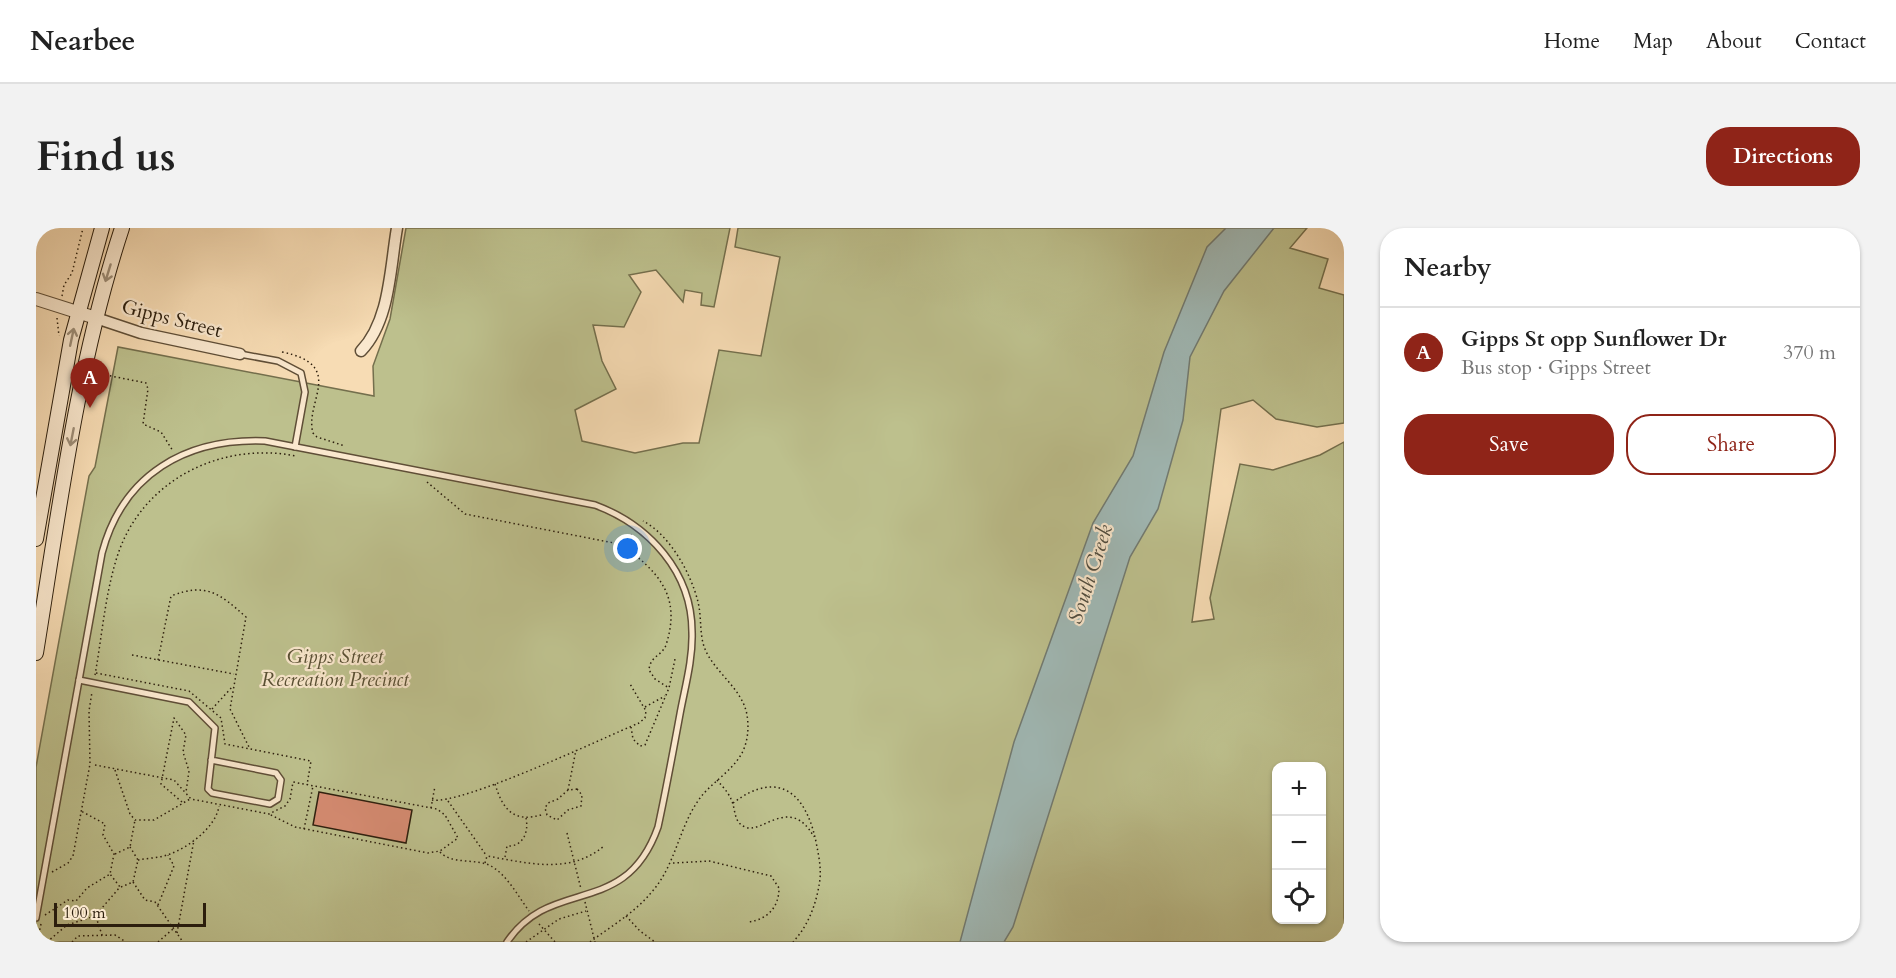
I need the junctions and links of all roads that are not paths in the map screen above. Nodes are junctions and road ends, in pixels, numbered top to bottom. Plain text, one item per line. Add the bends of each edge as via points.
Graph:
1 (102, 228) edge
2 (122, 228) edge
3 (397, 228) edge
4 (36, 299) edge
5 (78, 311) junction
6 (96, 318) junction
7 (362, 351) dead end
8 (240, 354) joint
9 (295, 447) junction
10 (36, 539) edge
11 (36, 653) edge
12 (79, 680) junction
13 (212, 760) junction
14 (39, 917) edge
15 (507, 942) edge

1 - 5 main road
2 -> 6 main road, Gipps Street
3 - 7 street via 382,315
4 - 5 street
5 - 6 street
10 -> 5 main road
6 - 8 street, Gipps Street via 141,333
6 -> 11 main road, Gipps Street
8 - 9 lane via 291,365 301,373 305,392
9 - 12 lane via 265,441 222,442 177,456 134,489 107,534
9 - 15 lane via 609,510 638,527 660,548 686,593 692,619 692,646 658,827 647,855 619,882 533,915
12 - 13 lane via 189,702 215,728
12 - 14 lane
13 - 13 lane via 276,773 281,780 278,799 270,804 212,793 207,784

